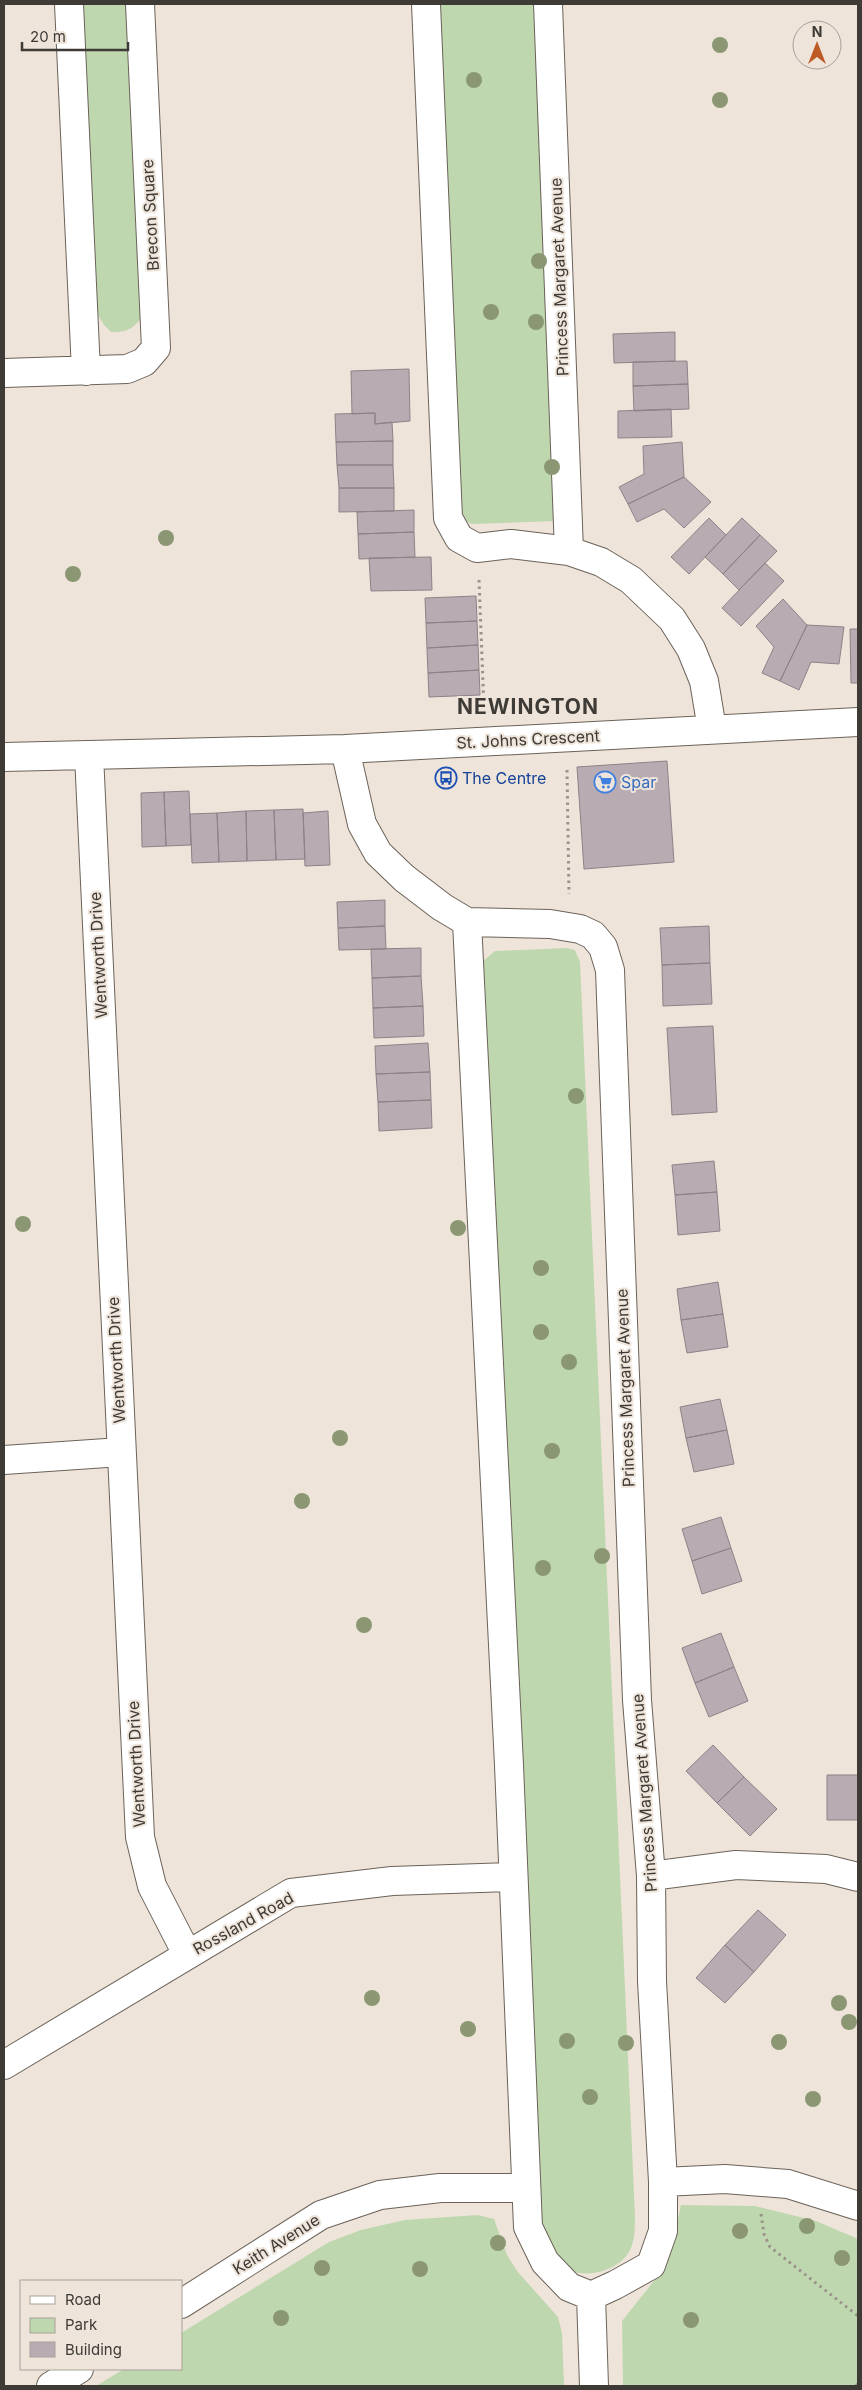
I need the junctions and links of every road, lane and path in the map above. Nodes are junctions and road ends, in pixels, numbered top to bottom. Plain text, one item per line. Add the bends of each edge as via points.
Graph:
1 (69, 4) edge
2 (140, 4) edge
3 (426, 4) edge
4 (548, 4) edge
5 (86, 371) junction
6 (4, 373) edge
7 (478, 548) junction
8 (569, 551) junction
9 (858, 722) edge
10 (712, 729) junction
11 (485, 740) junction
12 (345, 749) junction
13 (89, 755) junction
14 (4, 757) edge
15 (567, 766) dead end
16 (467, 922) junction
17 (570, 929) junction
18 (121, 1452) junction
19 (4, 1460) edge
20 (651, 1876) junction
21 (512, 1877) junction
22 (858, 1877) edge
23 (187, 1954) junction
24 (4, 2065) edge
25 (663, 2182) junction
26 (763, 2182) junction
27 (525, 2188) junction
28 (858, 2206) edge
29 (591, 2296) junction
30 (182, 2303) edge
31 (858, 2316) edge
32 (77, 2370) edge
33 (51, 2386) edge
34 (594, 2386) edge

1 - 5 street
2 - 5 street, Brecon Square via 156,348 144,362 127,369
3 - 7 street via 448,518 459,538
4 - 8 street, Princess Margaret Avenue
5 - 6 street, Brecon Square
7 - 8 street via 511,544
7 - 11 path
8 - 10 street via 601,562 631,580 672,619 704,681
9 - 10 street, St. Johns Crescent
10 - 11 street, St. Johns Crescent
11 - 12 street, St. Johns Crescent
12 - 13 street, St. Johns Crescent
12 - 16 street via 362,824 378,853 404,878
13 - 14 street, St. Johns Crescent
13 - 18 street, Wentworth Drive
15 - 17 path
16 - 17 street via 550,924
16 - 21 street
17 - 20 street, Princess Margaret Avenue via 580,929 592,935 603,948 610,970 637,1700
18 - 19 street
18 - 23 street, Wentworth Drive via 140,1837 152,1886
20 - 22 street via 736,1865 826,1869
20 - 25 street, Princess Margaret Avenue via 652,1981
21 - 23 street, Rossland Road via 392,1881 291,1893
21 - 27 street
23 - 24 street, Rossland Road
25 - 26 street via 725,2179
25 - 29 street, Princess Margaret Avenue via 663,2231 651,2265
26 - 28 street via 788,2184
26 - 31 path via 761,2212 764,2234 770,2247
27 - 29 street via 528,2227 545,2262 569,2287
27 - 30 street, Keith Avenue via 440,2188 380,2195 321,2215
29 - 34 street
32 - 33 street

